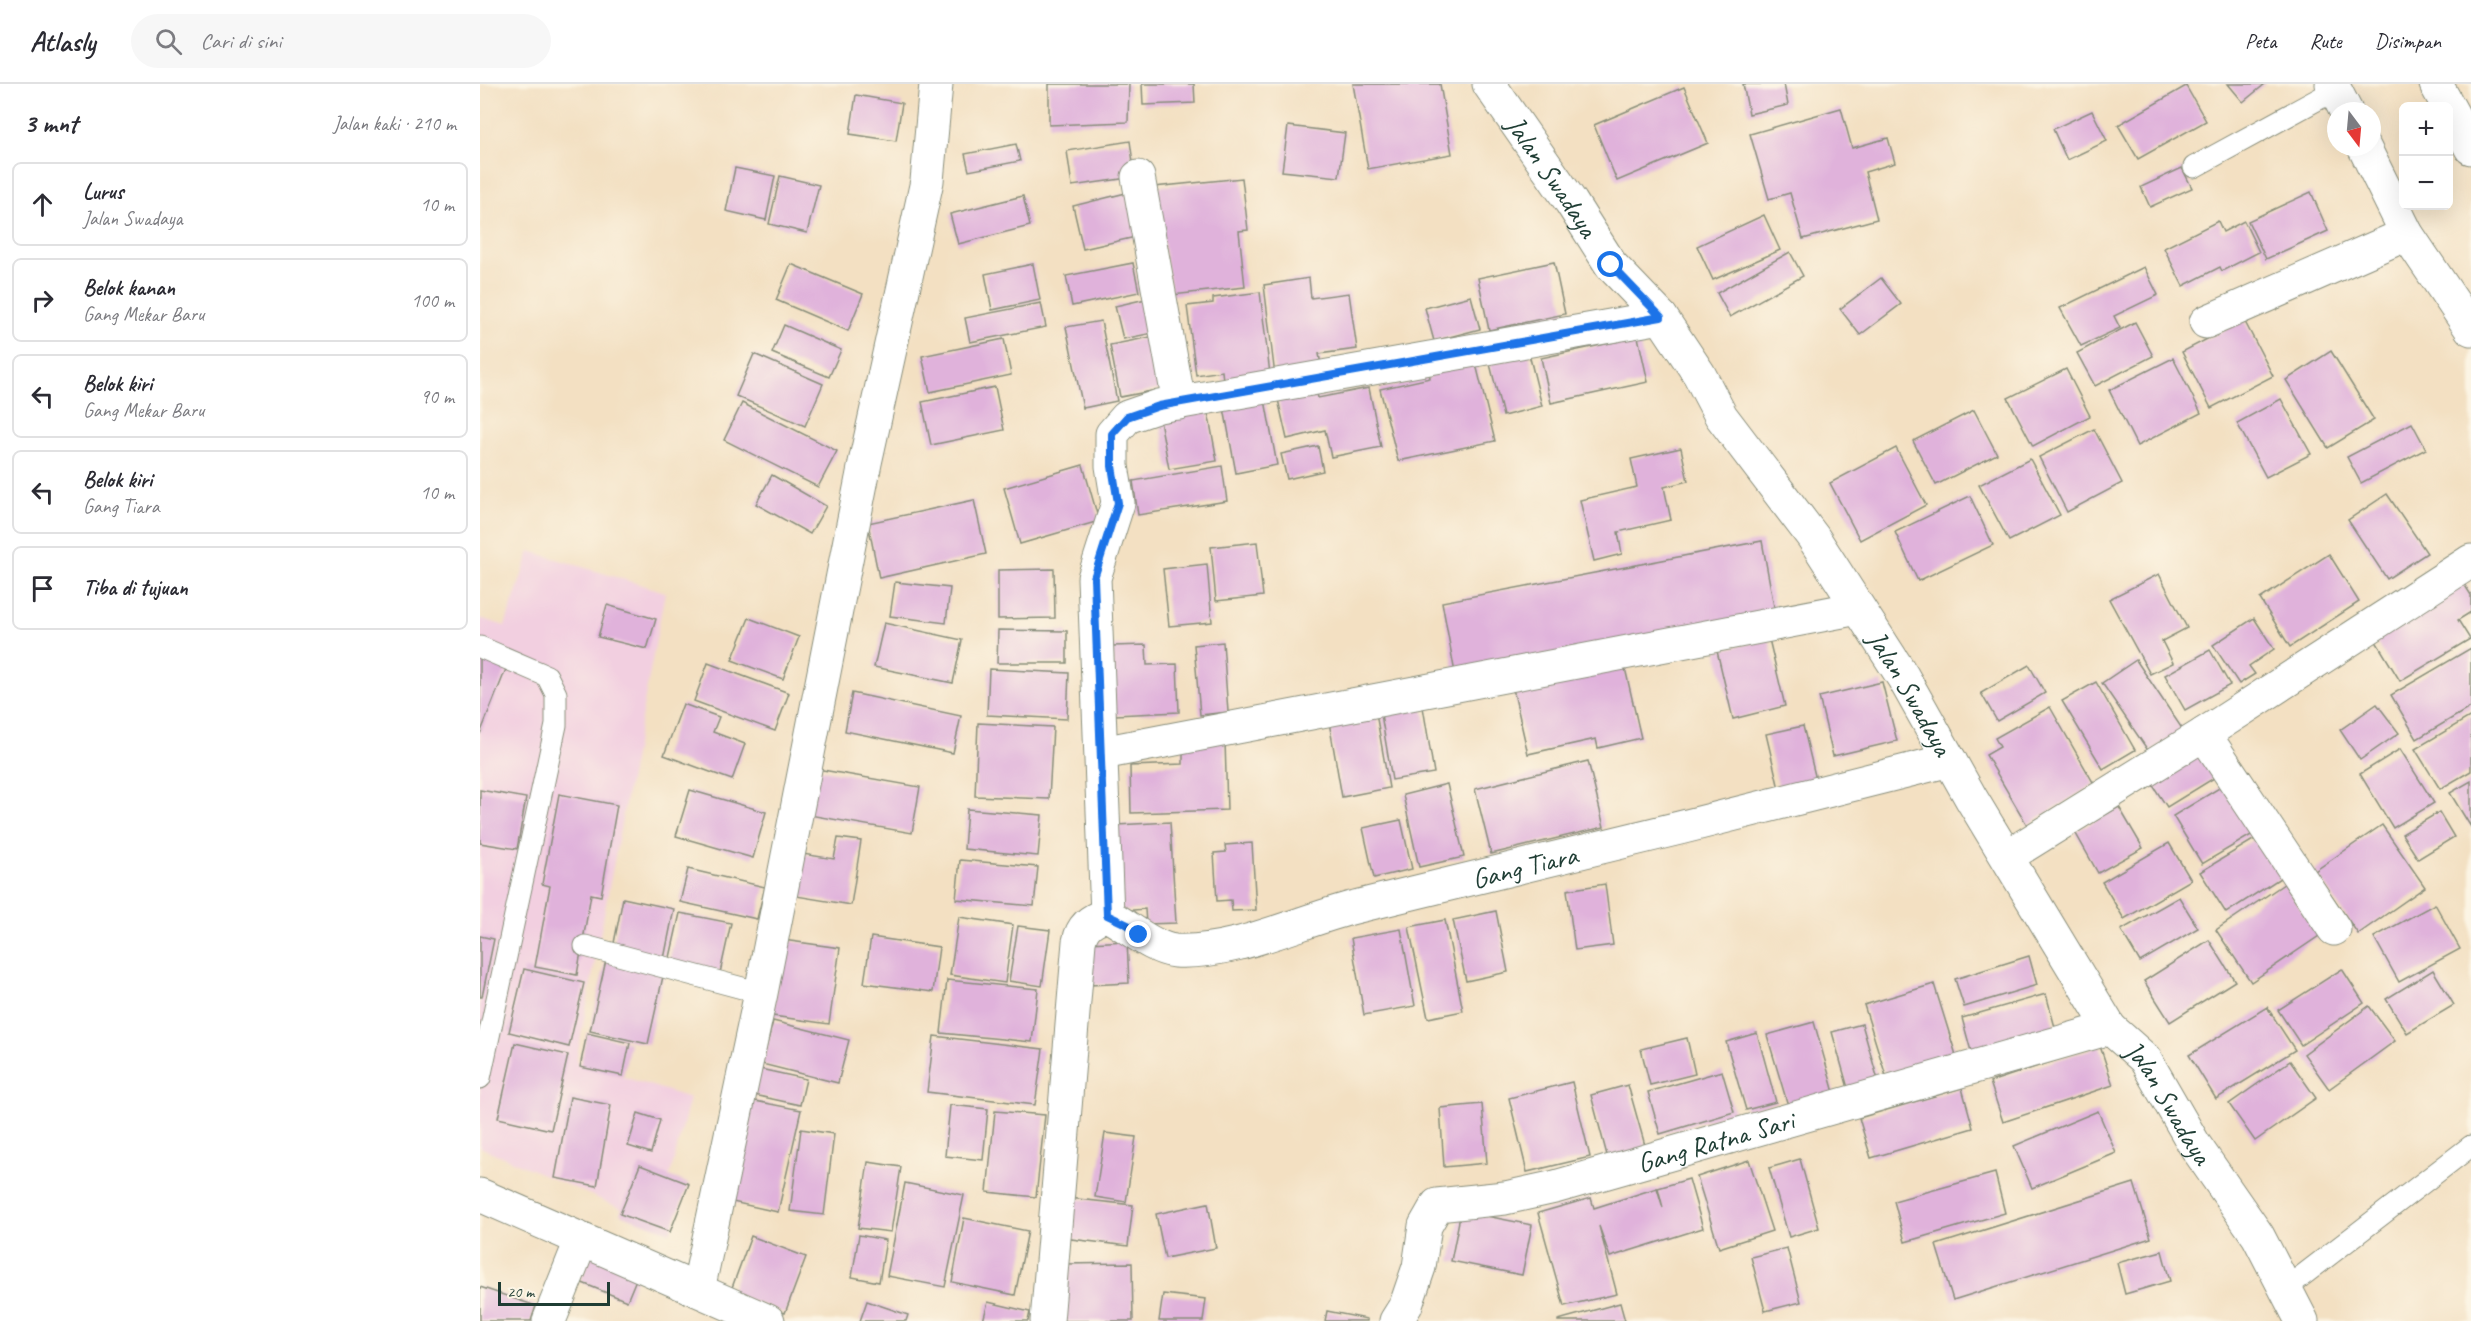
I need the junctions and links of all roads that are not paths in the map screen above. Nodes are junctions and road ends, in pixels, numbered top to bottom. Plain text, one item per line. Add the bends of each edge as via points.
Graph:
1 (936, 84) edge
2 (1489, 84) edge
3 (2436, 84) edge
4 (2338, 95) edge
5 (2471, 147) edge
6 (2368, 156) edge
7 (2193, 167) dead end
8 (1138, 177) dead end
9 (2407, 234) junction
10 (1661, 317) junction
11 (2206, 322) dead end
12 (2471, 329) edge
13 (1179, 404) junction
14 (2471, 561) edge
15 (1858, 608) junction
16 (480, 647) edge
17 (2204, 734) junction
18 (1102, 753) junction
19 (1950, 760) junction
20 (2008, 856) junction
21 (1107, 915) junction
22 (2334, 929) dead end
23 (585, 946) dead end
24 (761, 993) junction
25 (2110, 1028) junction
26 (480, 1078) edge
27 (2471, 1146) edge
28 (480, 1196) edge
29 (581, 1241) junction
30 (2285, 1289) junction
31 (698, 1290) junction
32 (549, 1321) edge
33 (768, 1321) edge
34 (1047, 1321) edge
35 (1396, 1321) edge
36 (2302, 1321) edge

1 - 24 main road via 927,181 865,463
2 - 10 main road, Jalan Swadaya via 1611,265
3 - 5 main road
4 - 7 lane
6 - 9 main road
8 - 13 main road
9 - 11 main road
9 - 12 main road
10 - 13 main road
10 - 15 main road, Jalan Swadaya via 1721,416 1813,537
13 - 18 main road via 1127,417 1112,434 1118,503 1094,578
14 - 17 main road
15 - 18 main road
15 - 19 main road, Jalan Swadaya
16 - 26 lane via 547,676 556,694 556,725
17 - 20 main road
17 - 22 main road
18 - 21 main road
19 - 20 main road, Jalan Swadaya
19 - 21 main road, Gang Tiara via 1323,915 1264,938 1173,951
20 - 25 main road, Jalan Swadaya
21 - 34 main road via 1095,918 1082,929 1079,942
23 - 24 lane
24 - 31 main road
25 - 30 main road, Jalan Swadaya via 2145,1059 2194,1144 2258,1236
25 - 35 main road, Gang Ratna Sari via 1555,1187 1505,1198 1437,1205 1425,1226 1419,1267
27 - 30 lane
28 - 29 main road
29 - 31 main road
29 - 32 main road
30 - 36 main road, Jalan Swadaya
31 - 33 main road

